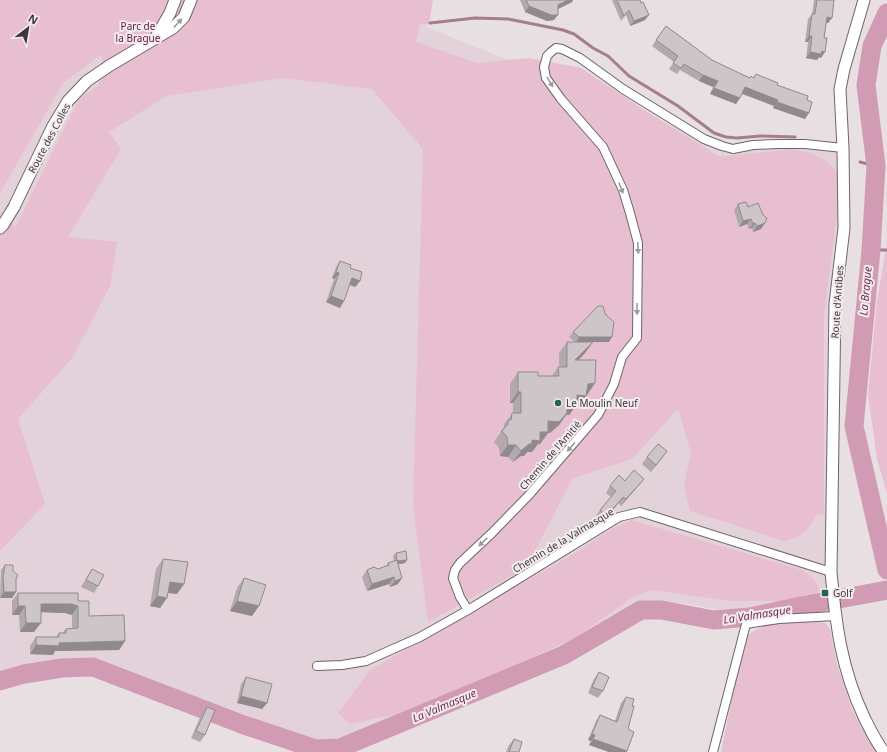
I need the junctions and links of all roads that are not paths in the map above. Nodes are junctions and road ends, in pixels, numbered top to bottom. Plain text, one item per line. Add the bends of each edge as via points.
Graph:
1 (175, 0) edge
2 (191, 0) edge
3 (864, 0) edge
4 (156, 38) junction
5 (843, 148) junction
6 (0, 228) edge
7 (831, 572) junction
8 (468, 610) junction
9 (834, 612) junction
10 (317, 666) dead end
11 (713, 752) edge
12 (884, 752) edge

1 - 4 street, Route des Colles
4 -> 2 street, Route des Colles via 173,28 184,17
3 - 5 street, Route d'Antibes via 840,89
4 - 6 street, Route des Colles via 87,81 68,100 14,207
5 - 7 street, Route d'Antibes via 844,228 835,304
5 -> 8 street, Chemin de l'Amitié via 805,144 753,145 733,149 722,146 704,140 623,89 580,58 556,48 547,56 544,67 546,78 603,147 623,190 638,244 637,338 622,357 614,384 598,416 529,495 455,570 453,578
7 - 8 street, Chemin de la Valmasque via 640,512 619,516
7 - 9 street, Route d'Antibes
8 - 10 street, Chemin de la Valmasque via 420,637 366,661
9 - 11 street via 746,624
9 - 12 street, Route d'Antibes via 847,675 855,697

